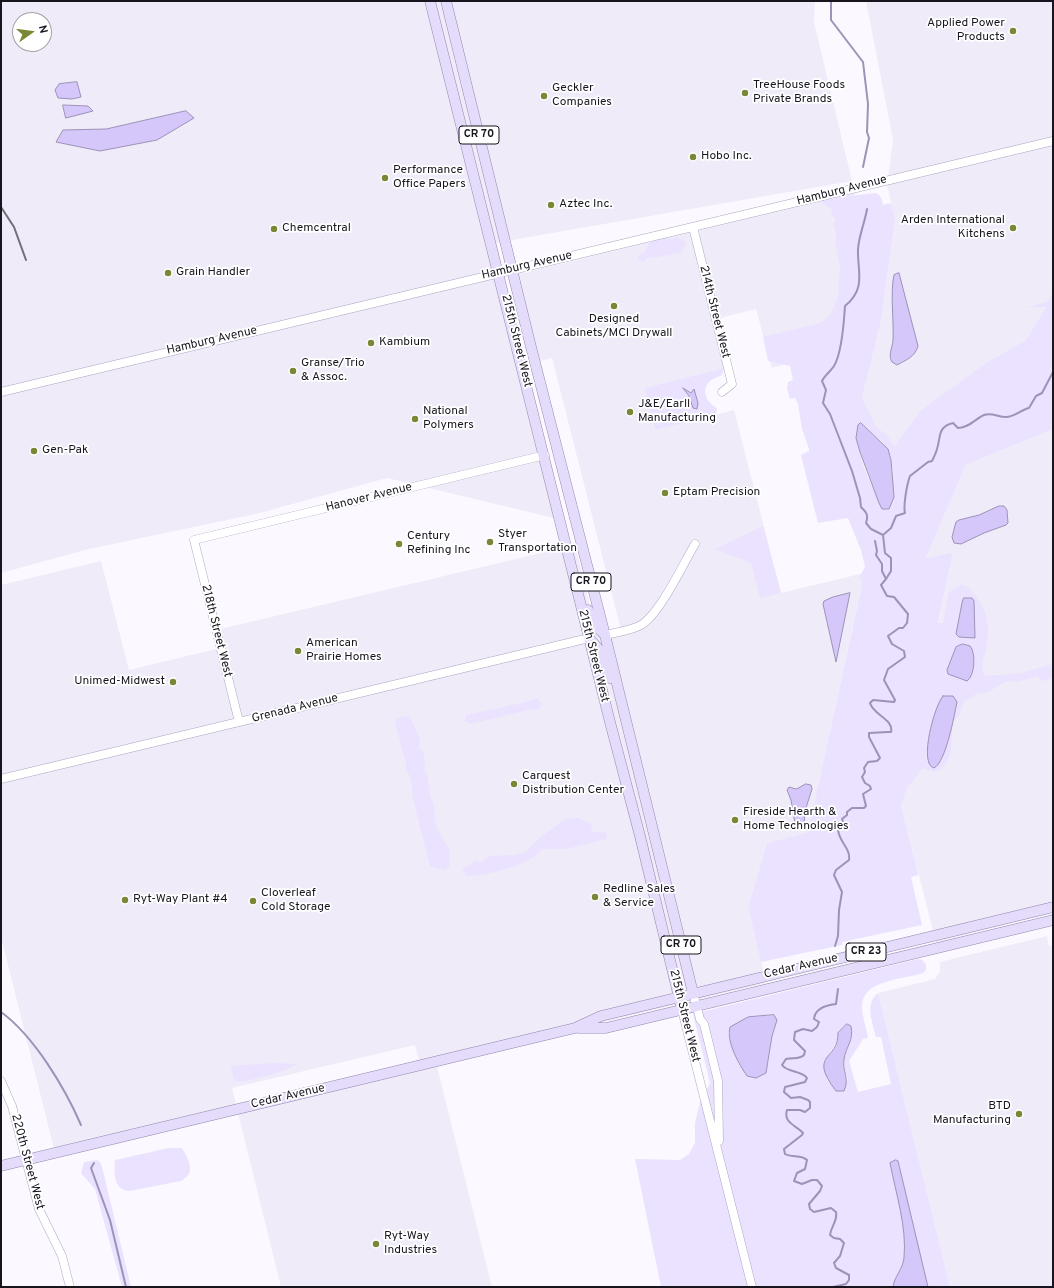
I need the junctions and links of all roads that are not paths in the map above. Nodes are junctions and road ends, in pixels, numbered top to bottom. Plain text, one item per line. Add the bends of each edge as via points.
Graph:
1 (430, 1) edge
2 (446, 1) edge
3 (1053, 141) edge
4 (693, 227) junction
5 (512, 269) junction
6 (499, 272) junction
7 (1, 392) edge
8 (722, 392) dead end
9 (545, 455) junction
10 (564, 538) junction
11 (194, 540) joint
12 (695, 544) dead end
13 (605, 635) junction
14 (589, 638) junction
15 (239, 722) junction
16 (627, 722) junction
17 (1, 779) edge
18 (1053, 907) edge
19 (1053, 920) edge
20 (693, 993) junction
21 (679, 996) junction
22 (696, 1006) junction
23 (682, 1010) junction
24 (575, 1028) junction
25 (1, 1081) edge
26 (25, 1160) junction
27 (1, 1166) edge
28 (722, 1169) junction
29 (70, 1287) edge
30 (752, 1287) edge

1 - 6 main road, 215th Street West / CR 70
2 - 5 main road, 215th Street West / CR 70
3 - 4 street, Hamburg Avenue
4 - 5 street, Hamburg Avenue
4 - 8 street, 214th Street West via 732,384
5 - 6 street, Hamburg Avenue
5 - 13 main road, 215th Street West / CR 70
6 - 7 street, Hamburg Avenue
6 - 9 main road, 215th Street West / CR 70
9 - 10 main road, 215th Street West / CR 70
9 - 11 street, Hanover Avenue
10 - 13 main road via 593,623
10 - 14 main road, 215th Street West / CR 70
11 - 15 street, 218th Street West
12 - 13 street via 650,618 633,628
13 - 16 main road, 215th Street West / CR 70
14 - 15 street, Grenada Avenue
14 - 16 main road via 601,652 618,709
14 - 21 main road, 215th Street West / CR 70
15 - 17 street, Grenada Avenue
16 - 20 main road, 215th Street West / CR 70
18 - 20 main road, Cedar Avenue / CR 23
19 - 22 main road, Cedar Avenue / CR 23
20 - 21 main road, Cedar Avenue / CR 23
20 - 22 street
21 - 23 main road, 215th Street West / CR 70
21 - 24 main road, Cedar Avenue / CR 23 via 601,1016
22 - 23 main road, Cedar Avenue / CR 23
22 - 28 street via 704,1024 717,1075
23 - 24 main road, Cedar Avenue / CR 23 via 606,1028
23 - 28 street, 215th Street West
24 - 26 main road, Cedar Avenue / CR 23
25 - 26 street, 220th Street West via 12,1106
26 - 27 main road, Cedar Avenue / CR 23
26 - 29 street, 220th Street West via 39,1209 62,1256
28 - 30 street, 215th Street West

